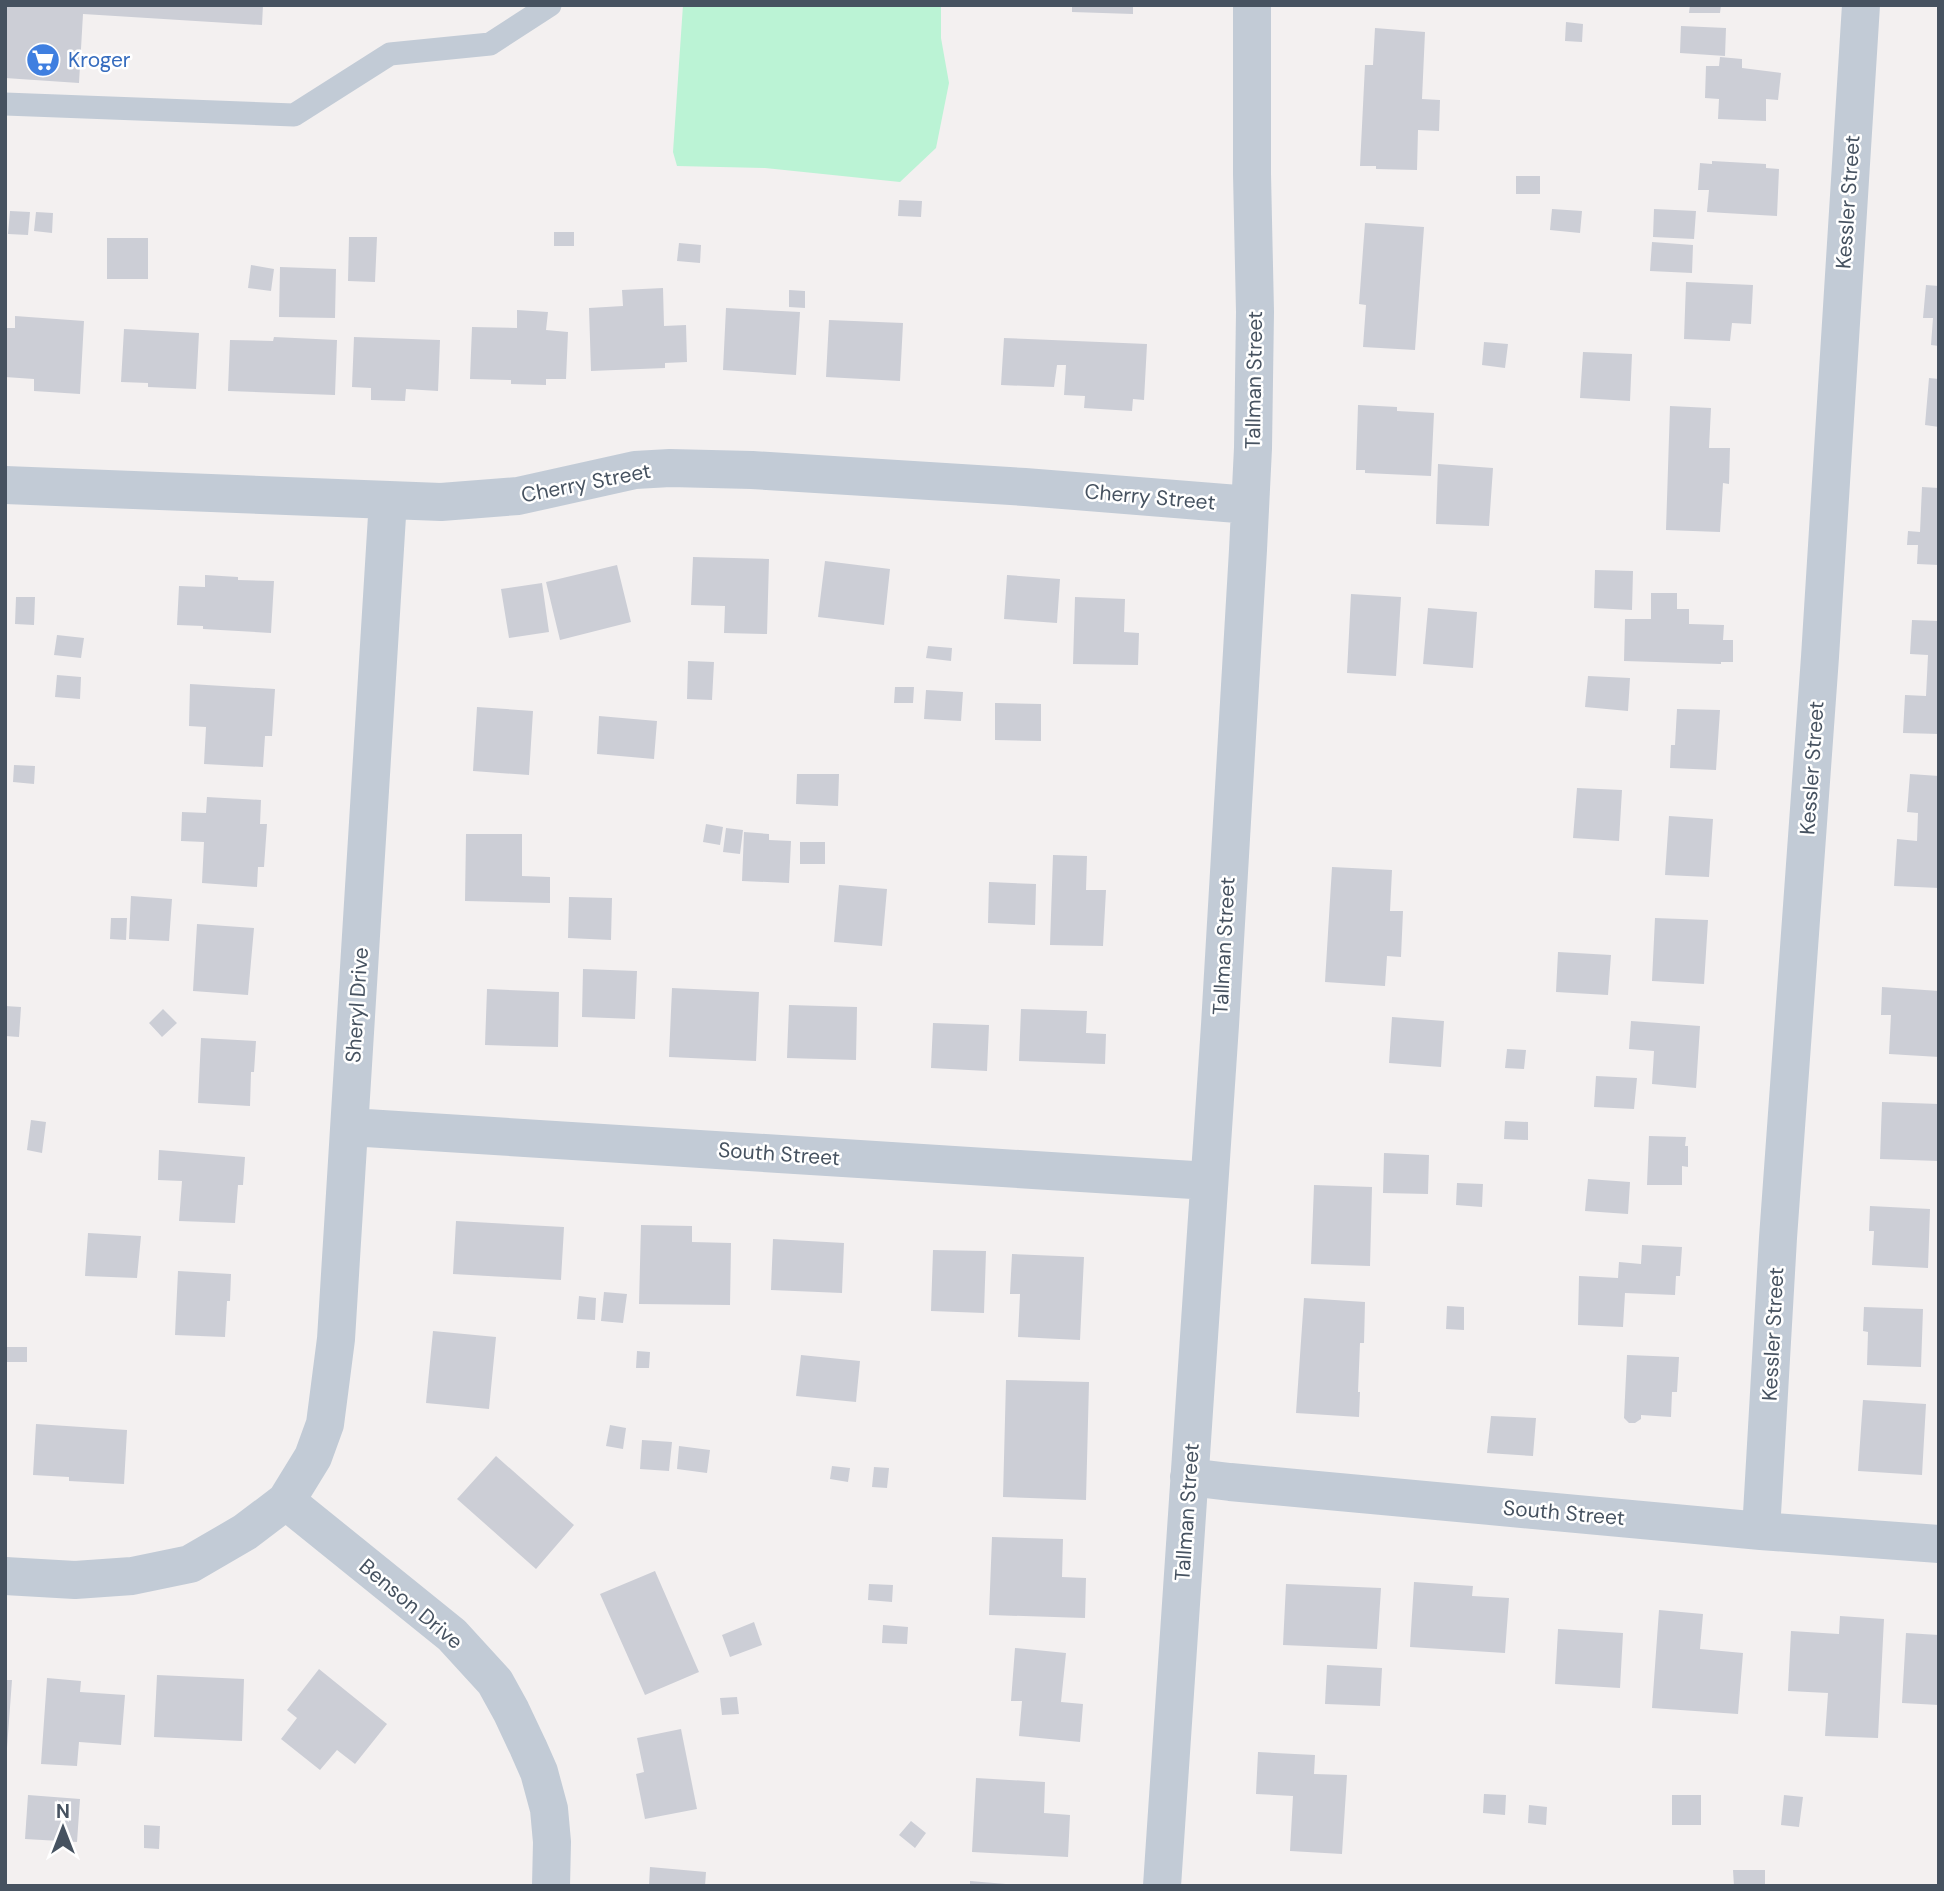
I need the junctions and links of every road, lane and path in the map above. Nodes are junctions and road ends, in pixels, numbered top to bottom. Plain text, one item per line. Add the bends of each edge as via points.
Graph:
1 (550, 5) edge
2 (1252, 5) edge
3 (1861, 5) edge
4 (5, 104) edge
5 (5, 485) edge
6 (388, 500) junction
7 (1250, 505) junction
8 (350, 1127) junction
9 (1209, 1181) junction
10 (1189, 1476) junction
11 (286, 1501) junction
12 (1761, 1531) junction
13 (1939, 1544) edge
14 (5, 1576) edge
15 (551, 1886) edge
16 (1163, 1886) edge

1 - 4 lane via 491,44 390,54 294,115
2 - 7 street, Tallman Street via 1255,312
3 - 12 street, Kessler Street
5 - 6 street, Cherry Street
6 - 7 street, Cherry Street via 441,502 518,496 635,470 670,468 1013,486
6 - 8 street, Sheryl Drive
7 - 9 street, Tallman Street
8 - 9 street, South Street
8 - 11 street, Sheryl Drive via 336,1339 325,1424 313,1457
9 - 10 street, Tallman Street
10 - 12 street, South Street
10 - 16 street, Tallman Street
11 - 14 street via 190,1564 132,1576 75,1580
11 - 15 street, Benson Drive via 452,1634 495,1682 539,1772 549,1809
12 - 13 street, South Street

